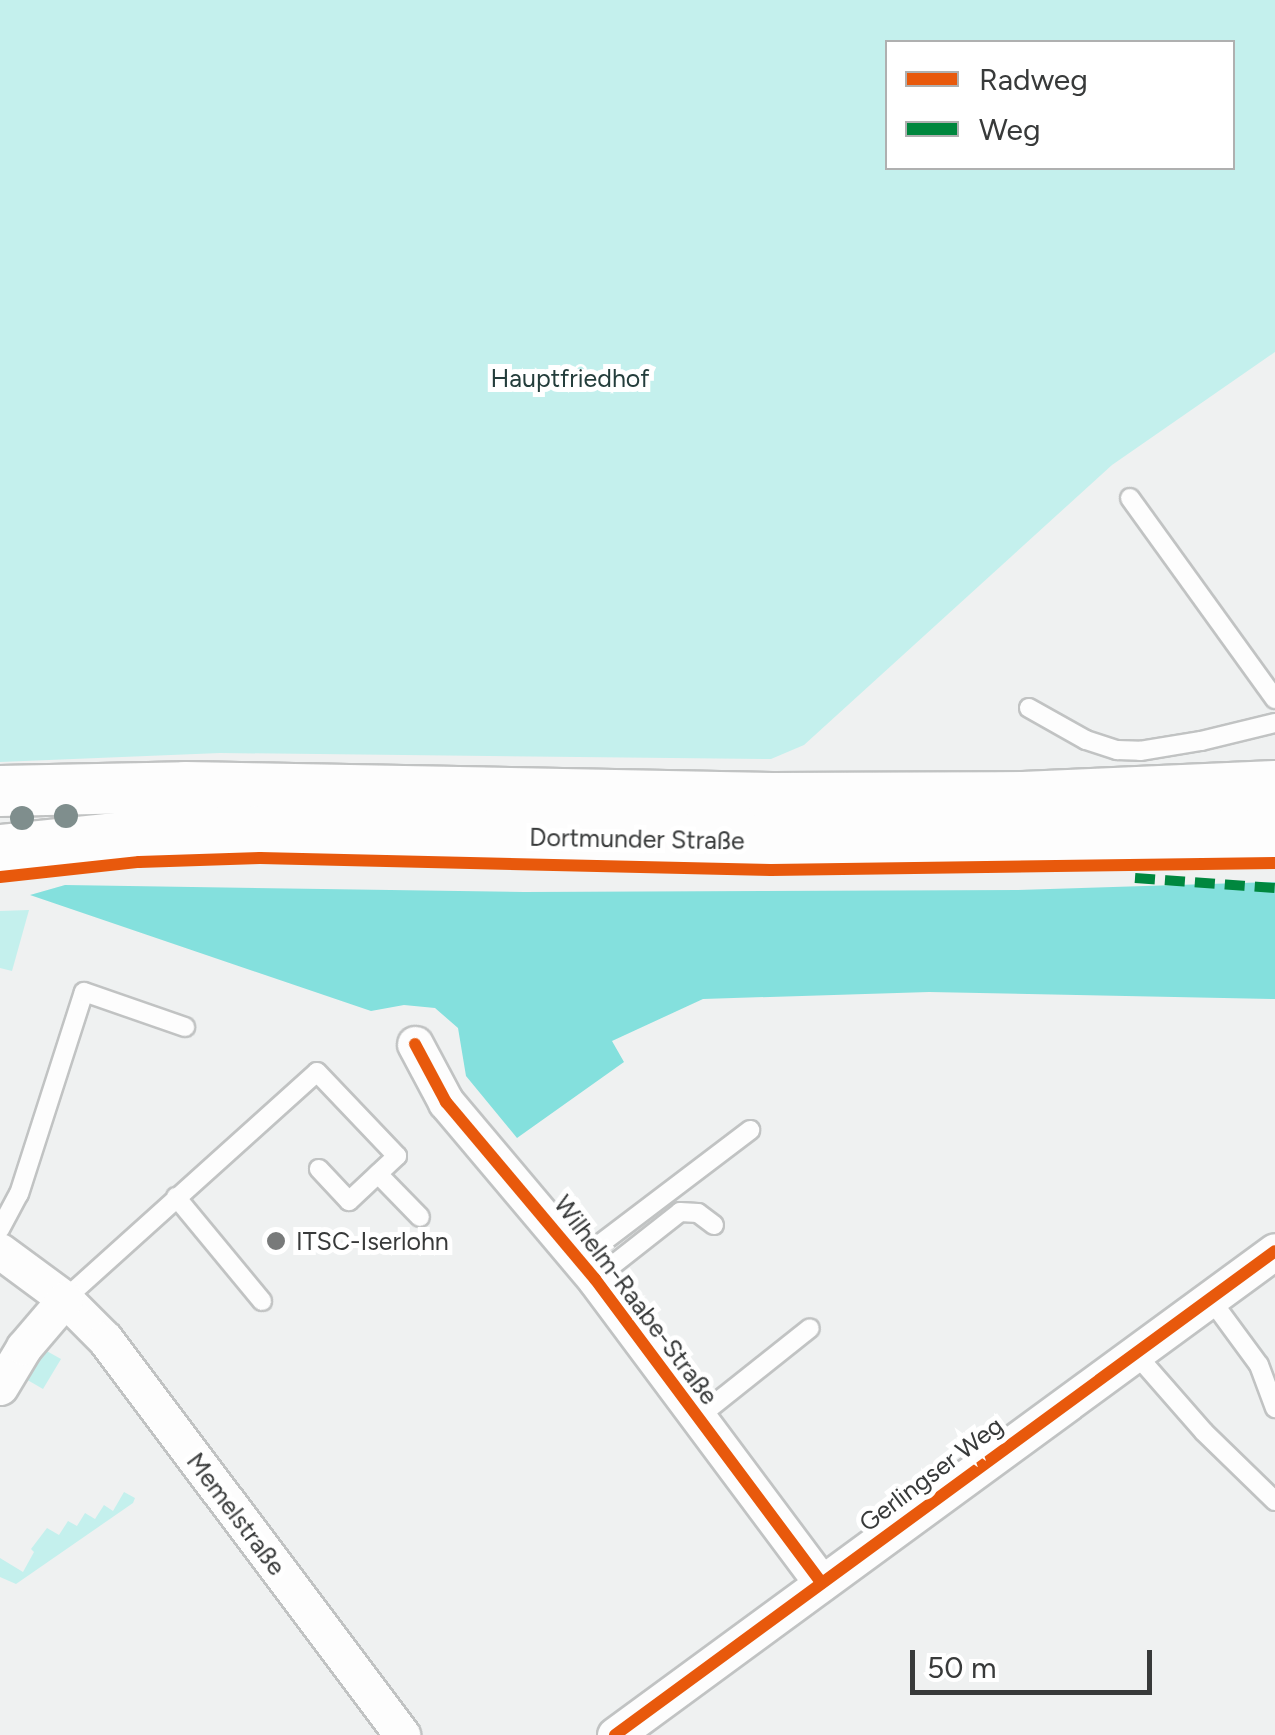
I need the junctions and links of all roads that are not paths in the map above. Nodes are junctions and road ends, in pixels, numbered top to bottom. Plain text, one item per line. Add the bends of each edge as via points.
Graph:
1 (1130, 498) dead end
2 (1275, 698) edge
3 (1030, 708) dead end
4 (1275, 723) edge
5 (1275, 786) edge
6 (0, 791) edge
7 (1275, 835) edge
8 (0, 850) edge
9 (185, 1027) dead end
10 (415, 1044) dead end
11 (750, 1130) dead end
12 (319, 1168) dead end
13 (378, 1174) junction
14 (176, 1197) junction
15 (420, 1217) dead end
16 (714, 1225) dead end
17 (0, 1229) edge
18 (0, 1251) edge
19 (1275, 1251) edge
20 (587, 1269) junction
21 (1209, 1297) junction
22 (65, 1299) junction
23 (262, 1301) dead end
24 (810, 1328) dead end
25 (1134, 1351) junction
26 (0, 1387) edge
27 (1275, 1408) edge
28 (697, 1418) junction
29 (1275, 1501) edge
30 (822, 1583) junction
31 (402, 1735) edge
32 (614, 1735) edge

1 - 2 lane
3 - 4 lane via 1086,740 1128,750 1201,742
5 - 6 main road, Dortmunder Straße via 965,797 184,787
7 - 8 main road, Dortmunder Straße via 771,841 260,832
9 - 17 lane via 84,992 20,1194
10 - 20 street, Wilhelm-Raabe-Straße via 446,1102
11 - 20 lane
12 - 13 lane via 349,1200
13 - 14 lane via 397,1156 317,1072
13 - 15 lane
14 - 22 lane
14 - 23 lane
16 - 20 lane via 698,1213 680,1212
18 - 22 street, Memelstraße
19 - 21 street, Gerlingser Weg
20 - 28 street, Wilhelm-Raabe-Straße
21 - 25 street, Gerlingser Weg
21 - 27 lane via 1259,1365
22 - 26 street
22 - 31 street, Memelstraße via 105,1340
24 - 28 lane
25 - 29 lane
25 - 30 street, Gerlingser Weg
28 - 30 street, Wilhelm-Raabe-Straße
30 - 32 street, Gerlingser Weg

